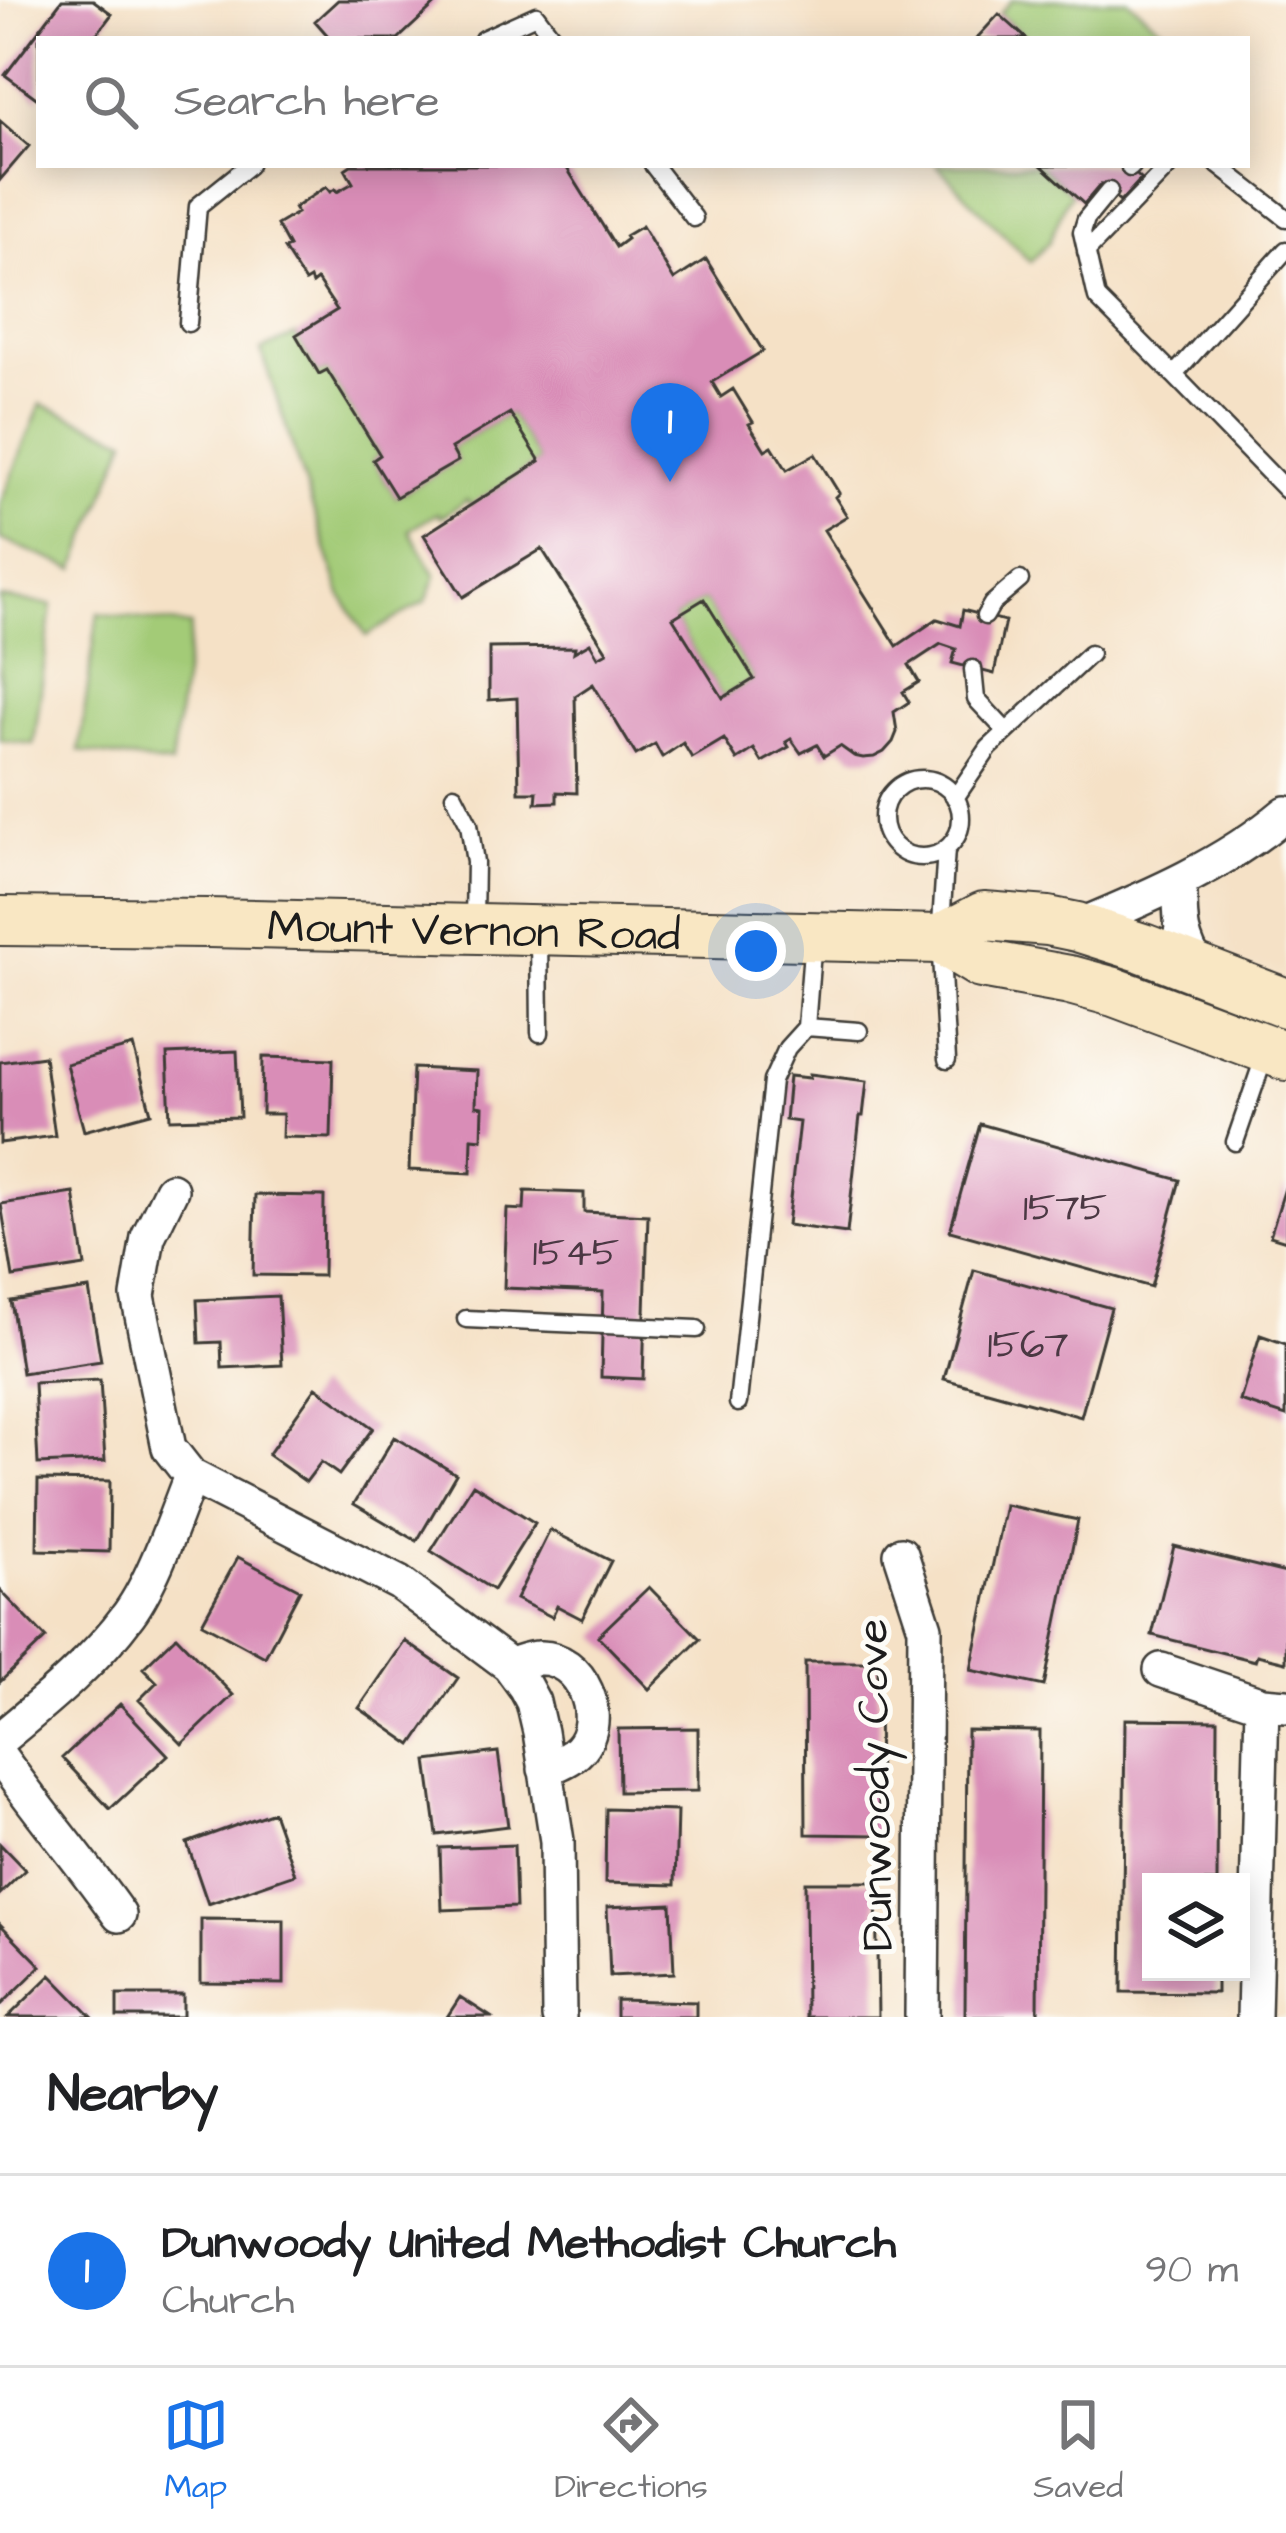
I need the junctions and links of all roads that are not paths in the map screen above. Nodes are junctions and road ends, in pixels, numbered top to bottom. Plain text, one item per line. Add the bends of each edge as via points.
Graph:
1 (490, 36) edge
2 (552, 36) edge
3 (245, 168) edge
4 (655, 168) edge
5 (1167, 168) edge
6 (1222, 168) edge
7 (1109, 191) dead end
8 (694, 218) dead end
9 (1286, 218) edge
10 (1286, 250) edge
11 (1086, 252) junction
12 (188, 323) dead end
13 (1174, 375) junction
14 (1286, 490) edge
15 (1020, 580) dead end
16 (985, 616) dead end
17 (1090, 654) dead end
18 (973, 668) dead end
19 (1006, 730) junction
20 (454, 795) dead end
21 (955, 798) junction
22 (1286, 813) edge
23 (946, 849) junction
24 (1180, 884) junction
25 (0, 921) edge
26 (1077, 927) junction
27 (473, 929) junction
28 (539, 931) junction
29 (813, 937) junction
30 (940, 940) junction
31 (1200, 970) junction
32 (1286, 1003) edge
33 (806, 1027) junction
34 (859, 1031) dead end
35 (540, 1033) dead end
36 (1276, 1053) edge
37 (947, 1060) dead end
38 (1234, 1142) dead end
39 (171, 1190) dead end
40 (466, 1319) dead end
41 (697, 1329) dead end
42 (738, 1403) dead end
43 (191, 1476) junction
44 (901, 1554) dead end
45 (509, 1665) junction
46 (1161, 1670) dead end
47 (1274, 1705) edge
48 (0, 1738) edge
49 (0, 1757) edge
50 (545, 1769) junction
51 (119, 1915) dead end
52 (559, 2017) edge
53 (922, 2017) edge
54 (1254, 2017) edge

1 - 2 lane via 536,15
3 - 12 lane via 198,206
4 - 8 lane
5 - 11 lane
6 - 9 lane
7 - 11 lane via 1082,232
10 - 13 lane
11 - 13 lane via 1097,298
13 - 14 lane
15 - 16 lane
17 - 19 lane
18 - 19 lane via 976,699
19 - 21 lane
20 - 27 lane via 475,862
21 - 23 lane via 959,828
21 - 23 lane via 940,784 916,779 893,790 883,813 889,838 908,855
22 - 24 street
23 - 30 lane
24 - 26 street
24 - 31 street via 1180,929
25 - 27 main road, Mount Vernon Road
26 - 30 main road via 984,916
26 - 31 main road
27 - 28 main road, Mount Vernon Road
28 - 29 main road, Mount Vernon Road
28 - 35 lane
29 - 30 main road, Mount Vernon Road
29 - 33 lane
30 - 36 main road, Mount Vernon Road via 981,964 1114,992
30 - 37 lane
31 - 32 main road
33 - 34 lane
33 - 42 lane via 772,1081
36 - 38 lane
39 - 43 street via 148,1238 139,1296 169,1448
40 - 41 lane
43 - 45 street via 398,1583
43 - 48 street via 132,1611 76,1676
44 - 53 street, Dunwoody Cove via 925,1628
45 - 50 street via 533,1702
45 - 50 street via 541,1657 567,1666 586,1690 591,1730 582,1748
46 - 47 street
47 - 54 street
49 - 51 street
50 - 52 street via 557,1841

